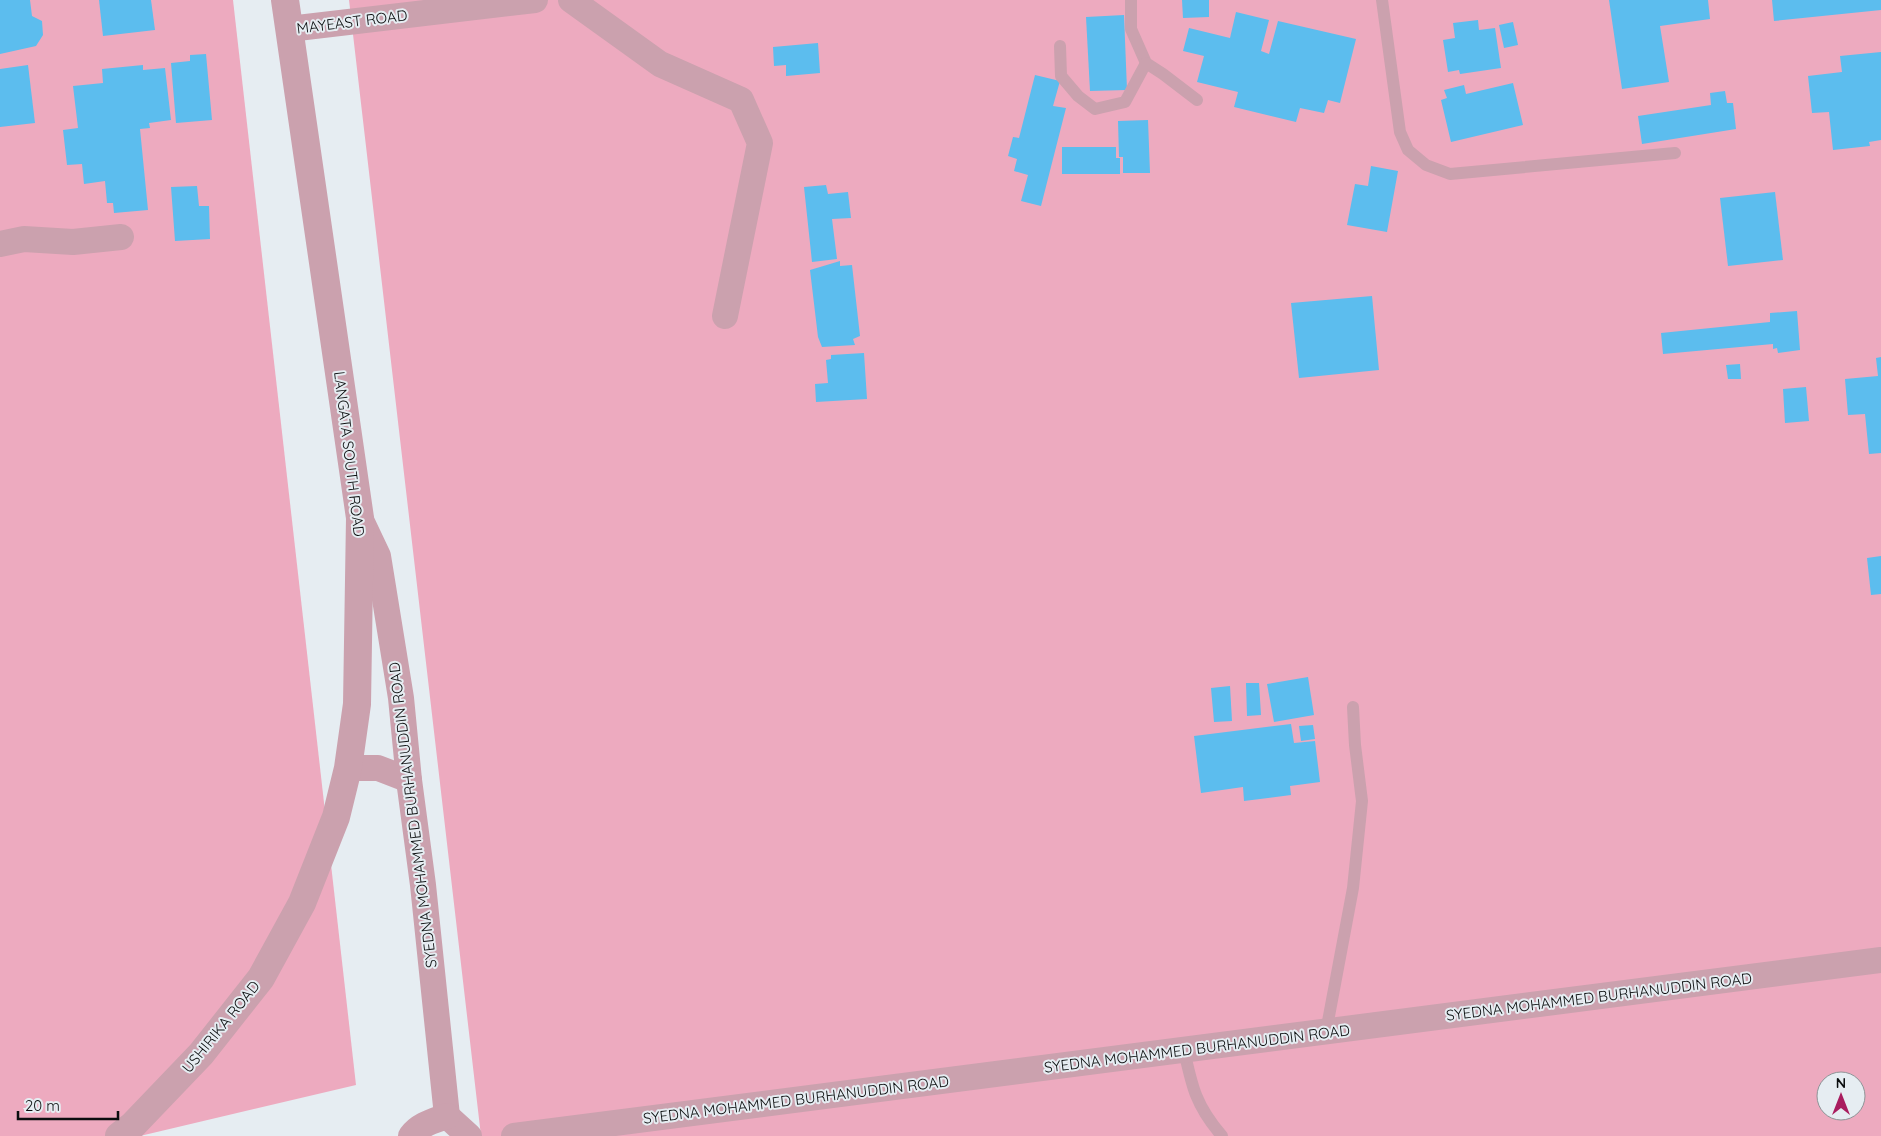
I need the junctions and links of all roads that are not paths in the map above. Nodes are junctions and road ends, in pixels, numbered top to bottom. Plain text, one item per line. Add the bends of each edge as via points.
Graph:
1 (285, 0) edge
2 (534, 0) edge
3 (571, 0) edge
4 (1131, 0) edge
5 (1382, 0) edge
6 (289, 29) junction
7 (1060, 46) dead end
8 (1146, 63) junction
9 (1197, 100) dead end
10 (1675, 153) dead end
11 (121, 237) dead end
12 (0, 244) edge
13 (725, 316) dead end
14 (360, 518) junction
15 (1353, 707) dead end
16 (348, 768) junction
17 (409, 780) junction
18 (302, 903) joint
19 (1881, 960) edge
20 (1326, 1032) junction
21 (1184, 1050) junction
22 (447, 1116) junction
23 (130, 1132) edge
24 (411, 1136) edge
25 (469, 1136) edge
26 (514, 1136) edge
27 (1222, 1136) edge

1 - 6 street, LANGATA SOUTH ROAD
2 - 6 street, MAYEAST ROAD
3 - 13 street via 660,64 741,100 760,143
4 - 8 lane via 1131,29
5 - 10 lane via 1400,132 1408,150 1426,165 1450,174
6 - 14 street, LANGATA SOUTH ROAD
7 - 8 lane via 1061,76 1078,96 1095,109 1125,102
8 - 9 lane
11 - 12 street via 73,242 24,239
14 - 16 street, LANGATA SOUTH ROAD via 357,704
14 - 17 street, SYEDNA MOHAMMED BURHANUDDIN ROAD via 378,556 401,698
15 - 20 lane via 1362,801 1353,888
16 - 17 street via 378,768
16 - 18 street, LANGATA SOUTH ROAD via 336,817
17 - 22 street, SYEDNA MOHAMMED BURHANUDDIN ROAD
18 - 23 street, USHIRIKA ROAD via 261,978 201,1054
19 - 20 street, SYEDNA MOHAMMED BURHANUDDIN ROAD
20 - 21 street, SYEDNA MOHAMMED BURHANUDDIN ROAD
21 - 26 street, SYEDNA MOHAMMED BURHANUDDIN ROAD
21 - 27 lane via 1195,1094 1207,1119
22 - 24 street via 426,1124
22 - 25 street

